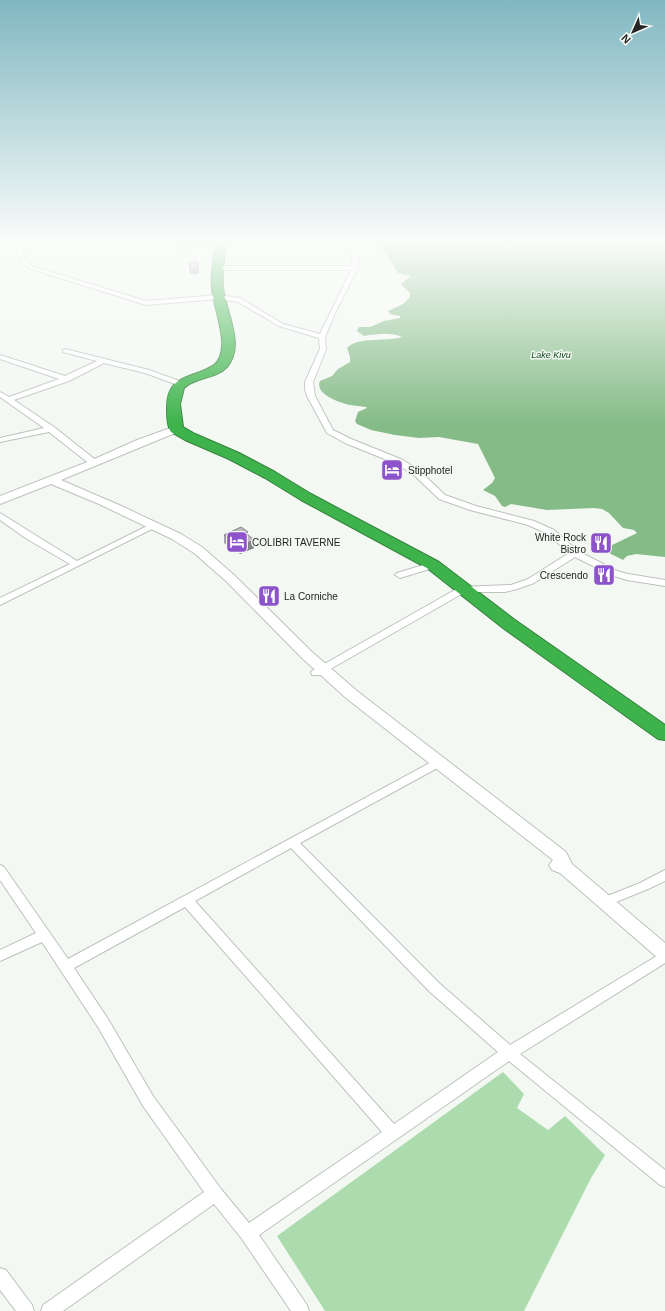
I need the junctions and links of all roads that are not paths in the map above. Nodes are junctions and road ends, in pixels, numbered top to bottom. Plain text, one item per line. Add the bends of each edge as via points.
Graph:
1 (149, 302) edge
2 (164, 302) edge
3 (220, 302) edge
4 (244, 302) edge
5 (338, 302) edge
6 (322, 337) junction
7 (65, 351) dead end
8 (0, 357) edge
9 (102, 361) junction
10 (66, 378) junction
11 (181, 383) junction
12 (0, 394) edge
13 (10, 399) junction
14 (51, 429) junction
15 (176, 429) junction
16 (0, 440) edge
17 (94, 464) junction
18 (72, 472) junction
19 (51, 480) junction
20 (78, 489) junction
21 (0, 500) edge
22 (0, 516) edge
23 (154, 526) junction
24 (576, 553) junction
25 (76, 564) junction
26 (433, 565) junction
27 (400, 575) dead end
28 (665, 583) edge
29 (463, 589) junction
30 (0, 602) edge
31 (319, 672) junction
32 (665, 734) edge
33 (434, 765) junction
34 (292, 842) junction
35 (0, 870) edge
36 (665, 875) edge
37 (186, 900) junction
38 (604, 902) junction
39 (44, 935) junction
40 (665, 955) edge
41 (0, 956) edge
42 (66, 966) junction
43 (509, 1053) junction
44 (392, 1133) junction
45 (665, 1180) edge
46 (215, 1194) junction
47 (248, 1233) junction
48 (0, 1276) edge
49 (26, 1311) edge
50 (49, 1311) edge
51 (301, 1311) edge

1 - 2 street
3 - 11 highway via 224,316 228,356 218,368
4 - 6 street via 281,325
5 - 6 street
6 - 24 street via 323,349 309,382 309,389 330,431 400,462 418,474 442,497 531,523 551,532
7 - 9 street
8 - 10 street
9 - 10 street
9 - 11 street via 147,371
10 - 13 street
11 - 15 highway via 174,401
12 - 13 street
13 - 14 street
14 - 16 street
14 - 17 street
15 - 17 street
15 - 26 highway via 270,475
17 - 18 street
18 - 19 street
18 - 20 street
19 - 20 street
19 - 21 street
20 - 23 street
22 - 25 street
23 - 25 street
23 - 31 street via 198,550 214,565 216,576
24 - 28 street via 614,573
24 - 29 street via 531,581 514,587
25 - 30 street
26 - 27 street
26 - 29 highway
29 - 31 street
29 - 32 highway
31 - 33 street
33 - 34 street
33 - 38 street via 514,827 552,863 566,868
34 - 37 street
34 - 43 street via 434,987
35 - 39 street
36 - 38 street
37 - 42 street
37 - 44 street
38 - 40 street
39 - 41 street
39 - 42 street
40 - 43 street
42 - 46 street via 148,1101
43 - 44 street
43 - 45 street
44 - 47 street
46 - 47 street
46 - 50 street
47 - 51 street
48 - 49 street

